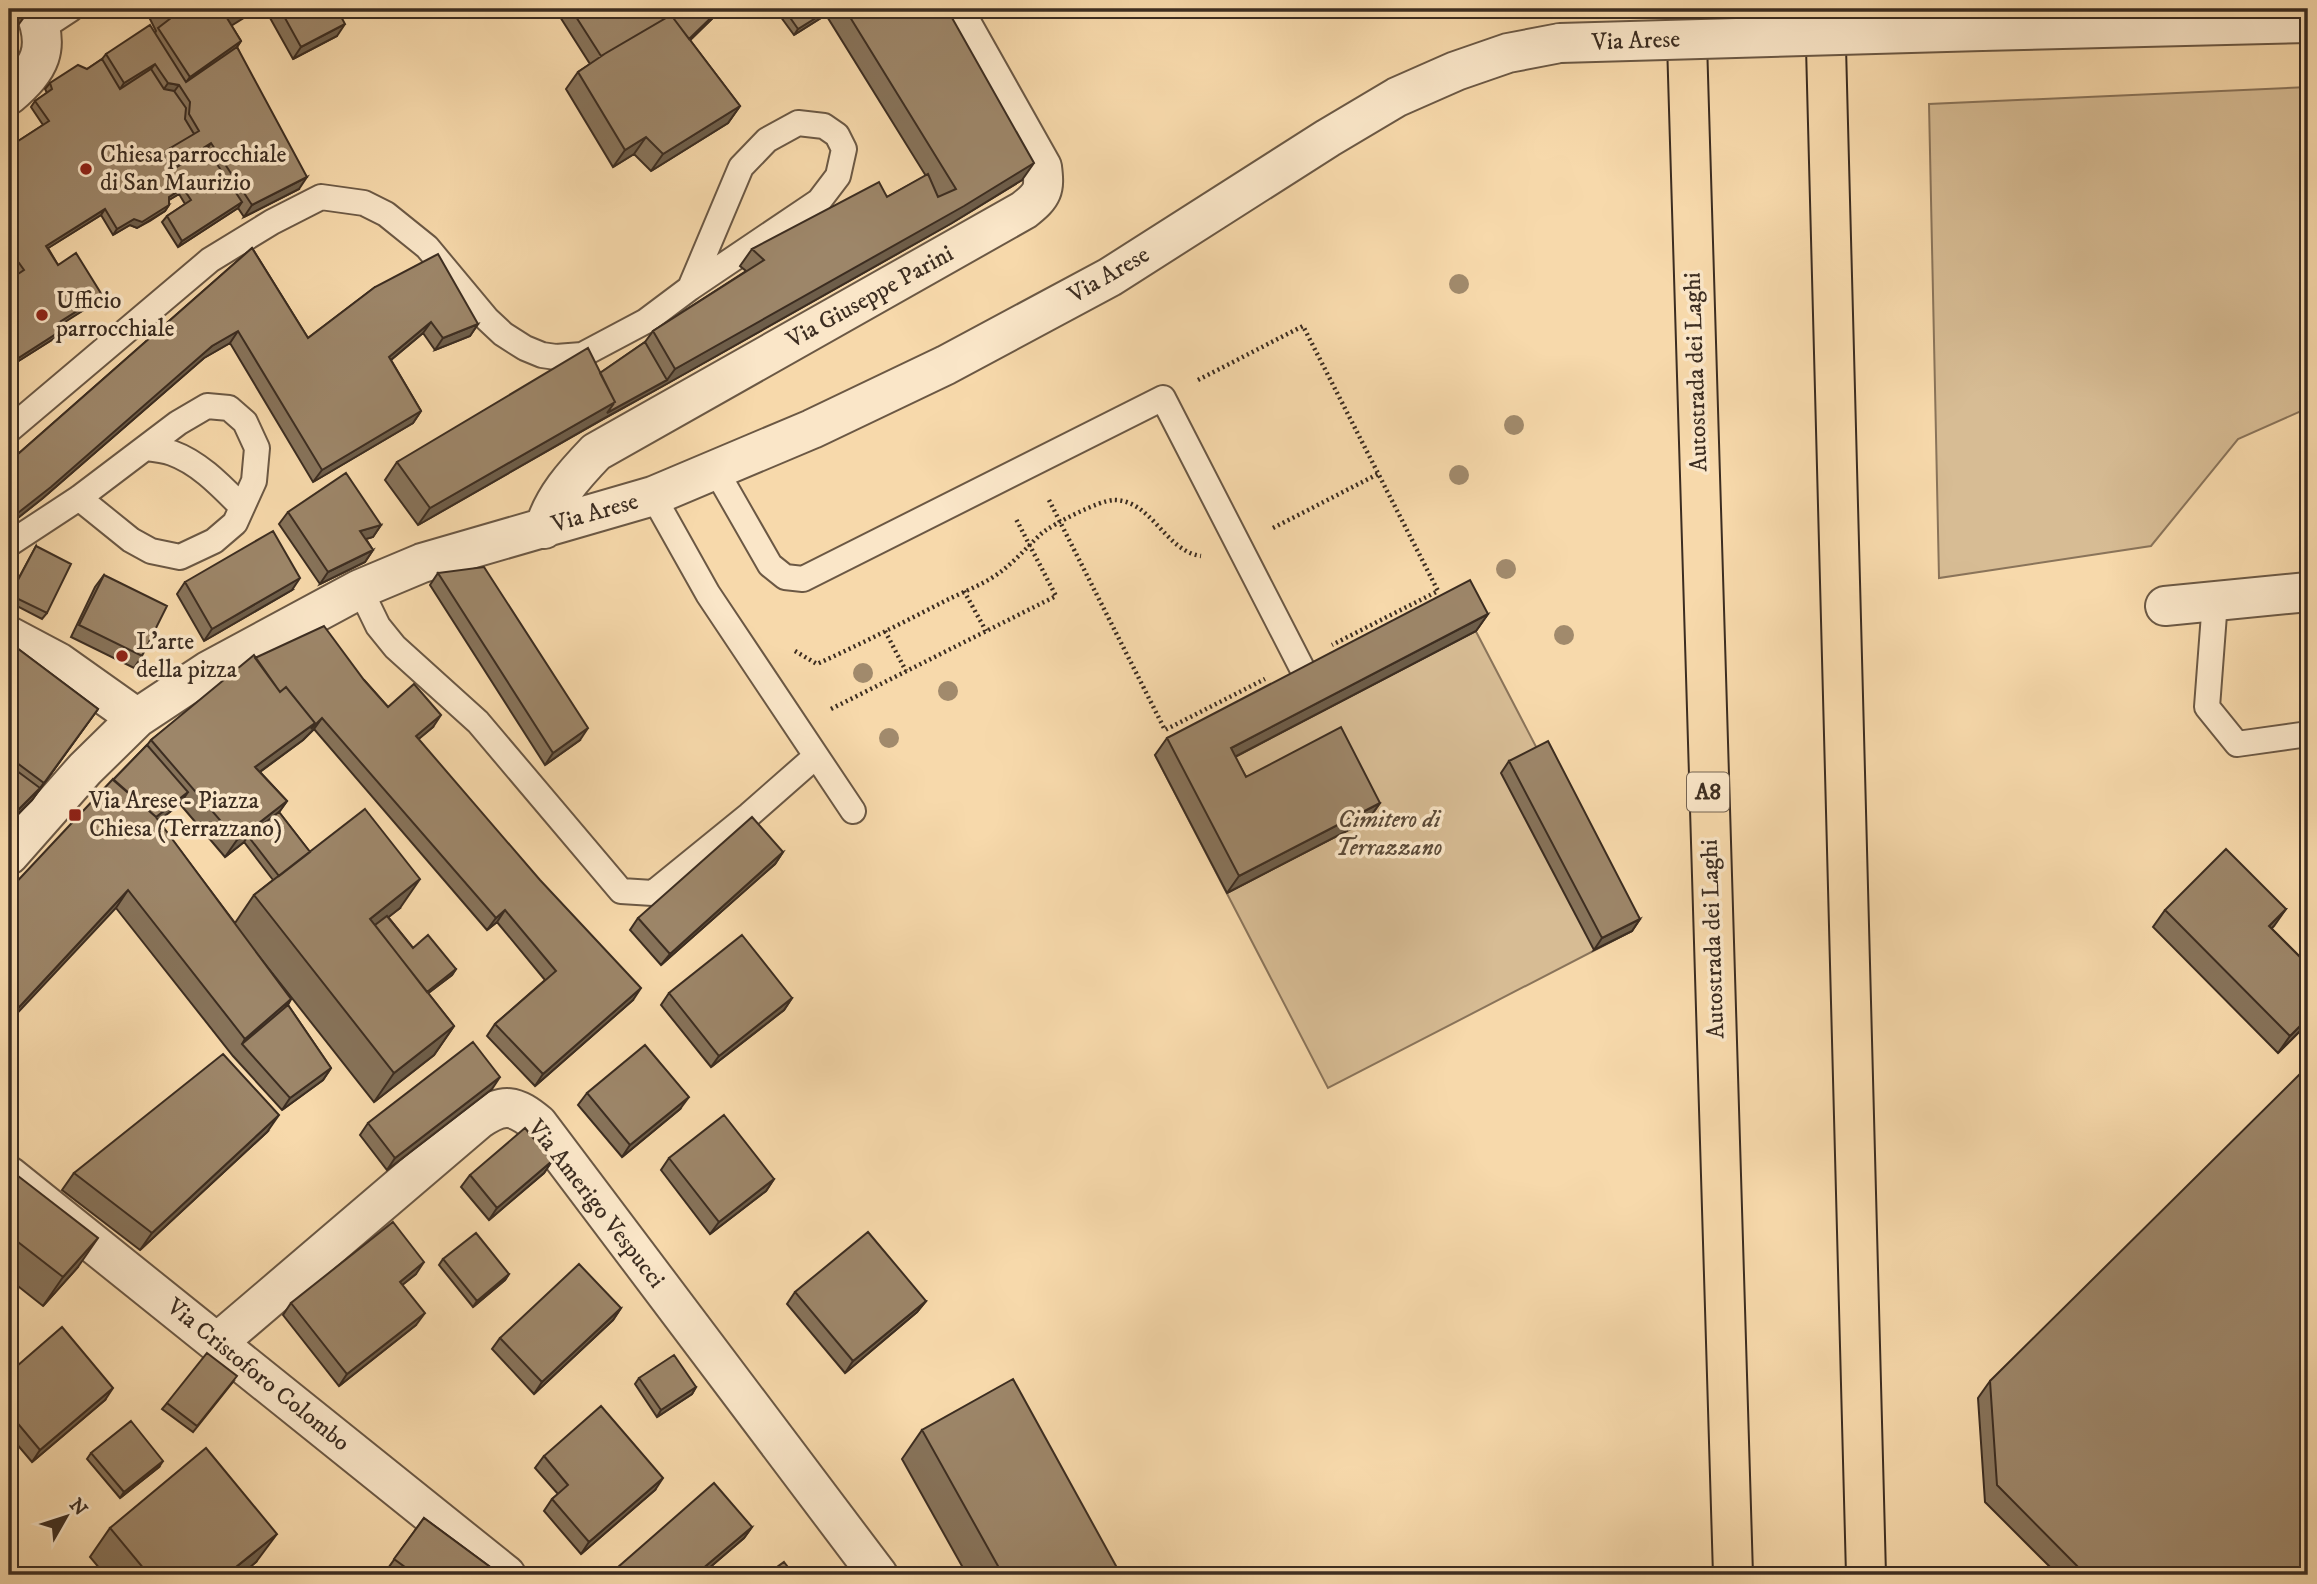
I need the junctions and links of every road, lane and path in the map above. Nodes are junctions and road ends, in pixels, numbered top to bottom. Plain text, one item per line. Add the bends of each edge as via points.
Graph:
1 (953, 9) edge
2 (1686, 9) edge
3 (1825, 9) edge
4 (49, 15) edge
5 (2308, 23) edge
6 (9, 95) edge
7 (690, 288) junction
8 (9, 430) edge
9 (145, 448) junction
10 (715, 469) junction
11 (1378, 474) dead end
12 (996, 482) junction
13 (653, 496) junction
14 (79, 498) junction
15 (242, 508) junction
16 (544, 528) junction
17 (9, 544) edge
18 (1238, 546) junction
19 (1030, 547) junction
20 (360, 589) junction
21 (964, 591) junction
22 (2308, 592) edge
23 (2215, 601) junction
24 (2165, 606) dead end
25 (885, 631) junction
26 (986, 631) junction
27 (9, 636) edge
28 (792, 656) dead end
29 (906, 671) junction
30 (1306, 676) edge
31 (822, 699) dead end
32 (137, 718) junction
33 (2308, 734) edge
34 (815, 757) junction
35 (853, 811) dead end
36 (9, 855) edge
37 (9, 1176) edge
38 (218, 1342) junction
39 (506, 1575) edge
40 (878, 1575) edge
41 (1733, 1575) edge
42 (1866, 1575) edge

1 - 16 street, Via Giuseppe Parini via 1042,167 1044,186 1037,200 596,452 549,510
2 - 41 highway, Autostrada dei Laghi / A8
3 - 42 highway
4 - 6 street via 34,71
5 - 10 street, Via Arese, bridge via 1560,43 1508,53 1397,97 1110,277 946,365
7 - 7 lane via 819,201 838,176 844,149 836,135 824,126 798,123 767,140 741,167
7 - 8 lane via 646,321 582,355 542,355 495,326 427,247 386,214 364,203 321,197 210,260
9 - 14 lane
9 - 15 lane via 171,452 192,463
9 - 15 lane via 206,407 229,408 245,422 257,448 254,481
10 - 12 lane via 770,565 785,577 803,579
10 - 13 street, Via Arese
11 - 18 path
12 - 18 lane via 1163,398
12 - 19 path
13 - 16 street, Via Arese
13 - 34 lane via 708,594
14 - 15 lane via 131,540 151,551 180,557 214,541 235,523
14 - 17 lane
16 - 20 street, Via Arese via 422,563
18 - 19 path via 1208,557 1192,555 1173,544 1130,503 1113,499 1090,506 1043,533
18 - 30 lane
19 - 21 path via 1000,572
19 - 26 path via 1056,596
20 - 32 street, Via Arese via 208,671
20 - 34 lane via 395,648 478,722 621,891 653,893
21 - 25 path
21 - 26 path
22 - 23 street
23 - 24 street
23 - 33 lane via 2207,707 2237,744
25 - 28 path via 817,664 785,645
25 - 29 path
26 - 29 path
27 - 32 street via 58,662
29 - 31 path via 830,710
32 - 36 street, Via Arese
34 - 35 lane
37 - 38 street, Via Cristoforo Colombo
38 - 39 street, Via Cristoforo Colombo
38 - 40 street, Via Amerigo Vespucci via 478,1119 508,1107 523,1112 538,1124

